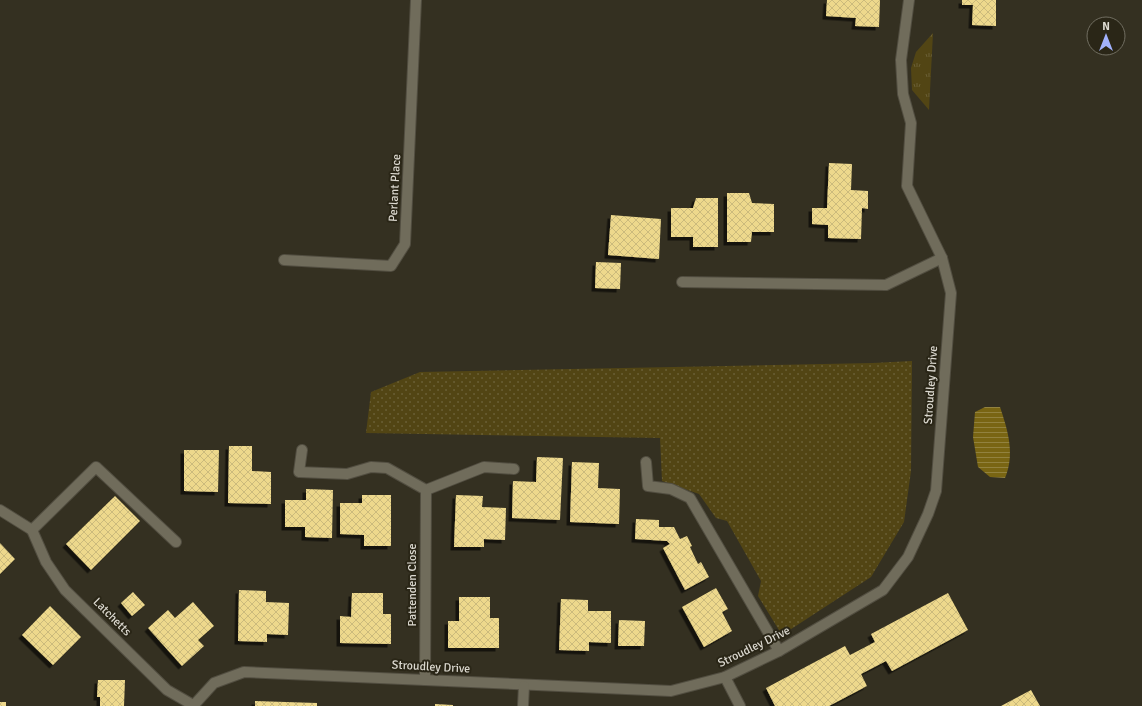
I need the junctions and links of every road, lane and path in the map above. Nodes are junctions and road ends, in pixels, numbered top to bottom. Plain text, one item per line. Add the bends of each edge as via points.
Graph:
1 (416, 0) edge
2 (909, 0) edge
3 (942, 258) junction
4 (284, 260) dead end
5 (682, 282) dead end
6 (302, 450) dead end
7 (646, 462) dead end
8 (514, 469) dead end
9 (426, 490) junction
10 (0, 510) edge
11 (32, 530) junction
12 (176, 542) dead end
13 (779, 651) junction
14 (725, 677) junction
15 (425, 680) junction
16 (524, 686) junction
17 (193, 706) edge
18 (523, 706) edge
19 (740, 706) edge

1 - 4 street, Perlant Place via 405,244 391,266
2 - 3 street, Stroudley Drive via 901,60 903,94 911,123 907,186
3 - 5 street via 886,285
3 - 13 street, Stroudley Drive via 951,293 936,491 928,514 908,558 883,590
6 - 9 street via 299,472 347,474 371,467 387,468
7 - 13 street via 648,486 671,489 690,498
8 - 9 street via 484,467
9 - 15 street, Pattenden Close
10 - 11 street
11 - 12 street via 96,467
11 - 17 street, Latchetts via 46,562 65,590 167,690
13 - 14 street, Stroudley Drive
14 - 16 street, Stroudley Drive via 671,691
14 - 19 street
15 - 16 street, Stroudley Drive
15 - 17 street, Stroudley Drive via 244,672 214,683
16 - 18 street

